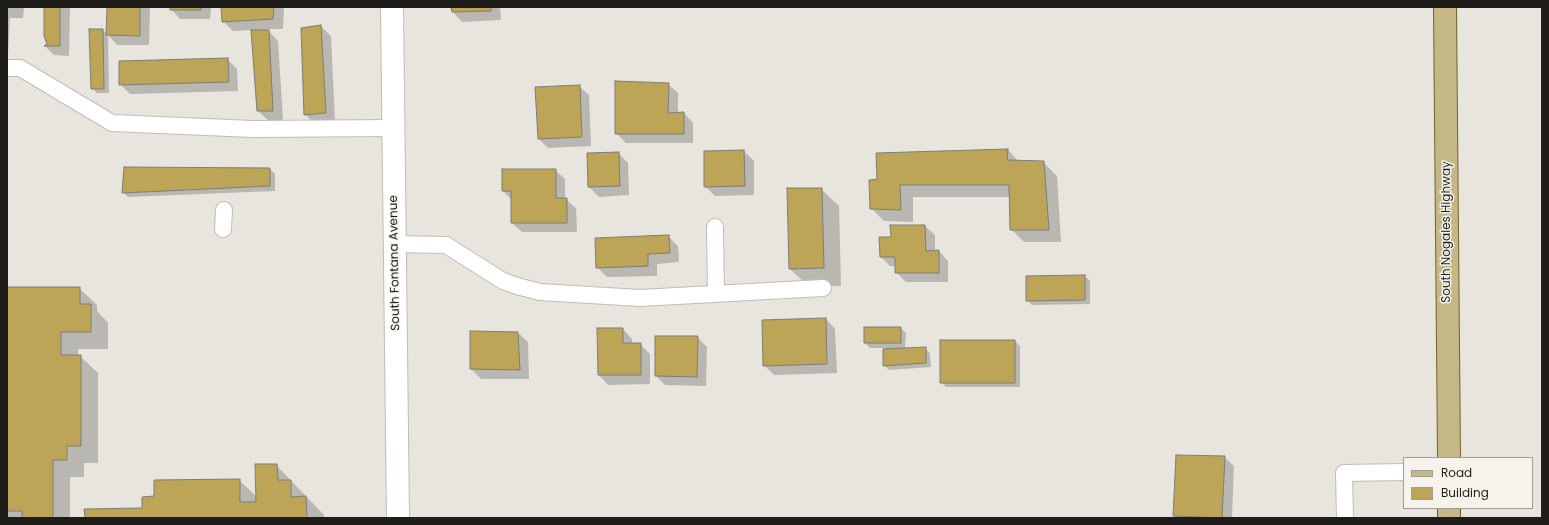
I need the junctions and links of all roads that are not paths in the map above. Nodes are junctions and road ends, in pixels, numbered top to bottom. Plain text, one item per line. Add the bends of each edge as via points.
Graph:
1 (392, 7) edge
2 (1446, 7) edge
3 (7, 68) edge
4 (394, 128) junction
5 (224, 210) dead end
6 (715, 227) dead end
7 (223, 229) dead end
8 (395, 244) junction
9 (823, 288) dead end
10 (716, 294) junction
11 (1449, 457) edge
12 (1403, 472) edge
13 (398, 518) edge
14 (1344, 518) edge

1 - 4 street, South Fontana Avenue
2 - 11 main road, South Nogales Highway
3 - 4 lane via 20,68 112,123 253,129
4 - 8 street, South Fontana Avenue
5 - 7 lane
6 - 10 lane
8 - 10 lane via 446,245 504,281 540,292 640,298
8 - 13 street, South Fontana Avenue
9 - 10 lane
12 - 14 lane via 1344,472

